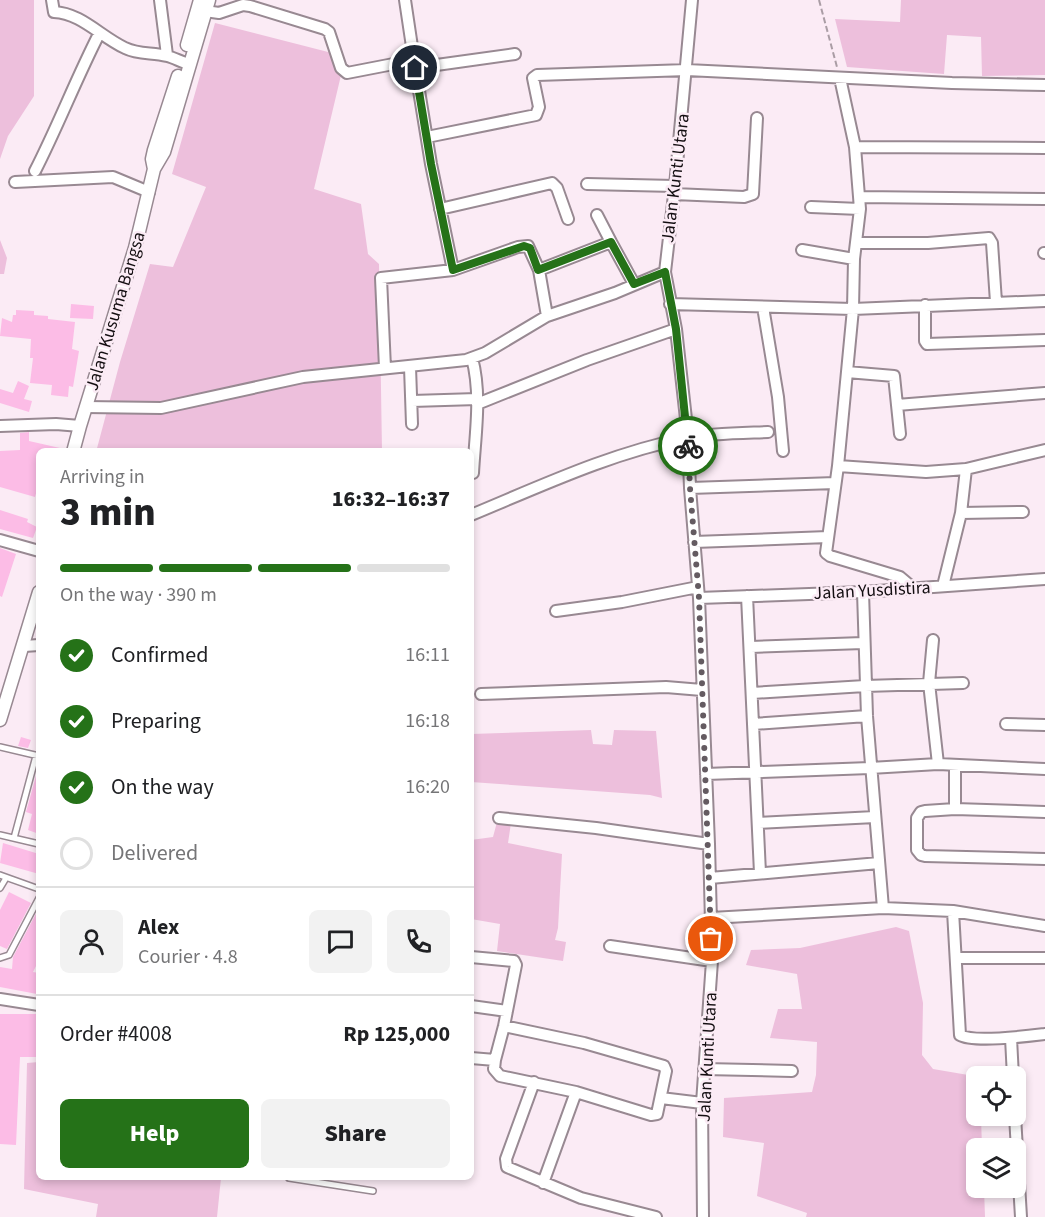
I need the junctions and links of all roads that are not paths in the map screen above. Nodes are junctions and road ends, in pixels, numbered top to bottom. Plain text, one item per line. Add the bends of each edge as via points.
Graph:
1 (52, 0) edge
2 (160, 0) edge
3 (259, 0) edge
4 (405, 0) edge
5 (692, 0) edge
6 (203, 5) edge
7 (243, 5) junction
8 (99, 34) junction
9 (515, 54) dead end
10 (167, 56) junction
11 (186, 63) junction
12 (414, 64) junction
13 (687, 70) junction
14 (840, 78) junction
15 (1045, 85) edge
16 (757, 118) dead end
17 (427, 137) junction
18 (855, 147) junction
19 (1045, 148) edge
20 (35, 171) dead end
21 (15, 182) dead end
22 (587, 184) dead end
23 (675, 190) junction
24 (149, 192) junction
25 (860, 197) junction
26 (1045, 199) edge
27 (811, 207) dead end
28 (440, 209) junction
29 (860, 209) junction
30 (597, 215) dead end
31 (568, 219) dead end
32 (611, 242) junction
33 (857, 243) junction
34 (802, 250) dead end
35 (854, 259) junction
36 (453, 270) junction
37 (538, 270) junction
38 (665, 272) junction
39 (634, 284) junction
40 (1045, 300) edge
41 (996, 302) junction
42 (670, 304) junction
43 (925, 305) junction
44 (763, 307) junction
45 (853, 309) junction
46 (547, 316) junction
47 (676, 329) junction
48 (1045, 340) edge
49 (472, 358) junction
50 (410, 367) junction
51 (385, 368) junction
52 (847, 372) junction
53 (1045, 393) edge
54 (412, 401) junction
55 (477, 402) junction
56 (897, 405) junction
57 (86, 407) junction
58 (412, 424) dead end
59 (0, 426) edge
60 (80, 426) junction
61 (768, 432) dead end
62 (900, 434) dead end
63 (688, 437) junction
64 (75, 448) edge
65 (474, 448) edge
66 (1045, 450) edge
67 (783, 451) dead end
68 (838, 466) junction
69 (966, 469) junction
70 (835, 483) junction
71 (690, 488) junction
72 (1023, 512) dead end
73 (962, 513) junction
74 (474, 514) edge
75 (828, 537) junction
76 (0, 540) edge
77 (694, 542) junction
78 (36, 550) edge
79 (1045, 579) edge
80 (943, 586) junction
81 (913, 588) junction
82 (863, 592) junction
83 (698, 593) junction
84 (747, 596) junction
85 (36, 603) edge
86 (556, 611) dead end
87 (933, 640) dead end
88 (863, 643) junction
89 (36, 645) edge
90 (24, 646) junction
91 (751, 647) junction
92 (963, 682) dead end
93 (929, 683) junction
94 (865, 686) junction
95 (702, 690) junction
96 (752, 693) junction
97 (481, 694) dead end
98 (3, 700) edge
99 (867, 716) junction
100 (0, 720) edge
101 (753, 724) junction
102 (1006, 724) dead end
103 (1045, 725) edge
104 (0, 747) edge
105 (36, 756) edge
106 (36, 760) edge
107 (938, 764) junction
108 (955, 765) junction
109 (870, 768) junction
110 (1045, 769) edge
111 (755, 771) junction
112 (706, 774) junction
113 (955, 809) junction
114 (1045, 812) edge
115 (875, 817) junction
116 (499, 818) dead end
117 (759, 823) junction
118 (0, 835) edge
119 (14, 838) junction
120 (36, 843) edge
121 (709, 844) junction
122 (1045, 859) edge
123 (879, 863) junction
124 (760, 873) junction
125 (3, 876) edge
126 (710, 878) junction
127 (0, 888) edge
128 (36, 888) edge
129 (36, 904) edge
130 (883, 908) junction
131 (953, 911) junction
132 (711, 918) junction
133 (1045, 926) edge
134 (610, 946) dead end
135 (474, 957) edge
136 (0, 958) edge
137 (956, 958) junction
138 (1045, 958) edge
139 (712, 961) junction
140 (0, 999) edge
141 (36, 1005) edge
142 (474, 1006) edge
143 (507, 1011) junction
144 (504, 1026) junction
145 (1045, 1034) edge
146 (1011, 1038) junction
147 (474, 1058) edge
148 (495, 1060) junction
149 (1012, 1066) edge
150 (704, 1069) junction
151 (792, 1071) dead end
152 (534, 1082) junction
153 (576, 1092) junction
154 (661, 1098) junction
155 (702, 1103) junction
156 (1016, 1126) edge
157 (305, 1180) edge
158 (345, 1180) edge
159 (543, 1183) junction
160 (344, 1185) junction
161 (373, 1191) dead end
162 (656, 1217) edge
163 (703, 1217) edge
164 (1021, 1217) edge

1 - 8 street via 53,11 70,14
2 - 10 street
3 - 7 street
4 - 12 street
5 - 13 street, Jalan Kunti Utara
6 - 7 street via 219,13
6 - 11 street, Jalan Kusuma Bangsa
7 - 12 street via 327,30 346,73
8 - 10 street via 127,49
8 - 20 street
9 - 12 street
10 - 11 street
11 - 24 street, Jalan Kusuma Bangsa via 154,150
12 - 17 street
13 - 14 street
13 - 17 street via 536,75 536,115
13 - 23 street, Jalan Kunti Utara
14 - 15 street
14 - 18 street
16 - 23 street via 753,194 744,197
17 - 28 street
18 - 19 street
18 - 25 street
21 - 24 street via 110,176
22 - 23 street
23 - 38 street, Jalan Kunti Utara
24 - 57 street, Jalan Kusuma Bangsa
25 - 26 street
25 - 29 street
27 - 29 street
28 - 31 street via 552,183
28 - 36 street
29 - 33 street
30 - 32 street
32 - 37 street
32 - 39 street
33 - 35 street
33 - 41 street via 989,238
34 - 35 street
35 - 45 street
36 - 37 street via 524,246 530,248
36 - 51 street via 381,278
37 - 46 street
38 - 39 street
38 - 42 street, Jalan Kunti Utara
39 - 46 street
40 - 41 street
41 - 43 street
42 - 44 street
42 - 47 street, Jalan Kunti Utara
43 - 45 street
43 - 48 street via 927,344
44 - 45 street
44 - 67 street
45 - 52 street
46 - 49 street
47 - 55 street
47 - 63 street, Jalan Kunti Utara
49 - 50 street
49 - 55 street
50 - 51 street
50 - 54 street
51 - 57 street via 303,377 161,408
52 - 56 street via 892,374
52 - 68 street
53 - 56 street
54 - 55 street
54 - 58 street
55 - 65 street
56 - 62 street
57 - 60 street, Jalan Kusuma Bangsa
59 - 60 street
60 - 64 street, Jalan Kusuma Bangsa
61 - 63 street
63 - 71 street, Jalan Kunti Utara
63 - 74 street via 571,474
66 - 69 street
68 - 69 street via 926,472
68 - 70 street
69 - 73 street
70 - 71 street
70 - 75 street
71 - 77 street, Jalan Kunti Utara
72 - 73 street
73 - 80 street
75 - 77 street
75 - 81 street via 828,555 900,577
76 - 78 street
77 - 83 street, Jalan Kunti Utara
79 - 80 street, Jalan Yusdistira
80 - 81 street, Jalan Yusdistira
81 - 82 street, Jalan Yusdistira
82 - 84 street, Jalan Yusdistira
82 - 88 street
83 - 84 street, Jalan Yusdistira
83 - 86 street, Jalan Yusdistira
83 - 95 street, Jalan Kunti Utara
84 - 91 street
85 - 90 street
87 - 93 street
88 - 91 street
88 - 94 street
89 - 90 street
90 - 98 street
91 - 96 street
92 - 93 street
93 - 94 street
93 - 107 street
94 - 96 street
94 - 99 street
95 - 97 street via 666,687
95 - 112 street, Jalan Kunti Utara
96 - 101 street
98 - 100 street
99 - 101 street
99 - 109 street
101 - 111 street
102 - 103 street
104 - 105 lane
106 - 119 lane
107 - 108 street
107 - 109 street
108 - 110 street
108 - 113 street
109 - 111 street
109 - 115 street
111 - 112 street
111 - 117 street
112 - 121 street, Jalan Kunti Utara
113 - 114 street
113 - 122 street via 918,815 917,850 921,855
115 - 117 street
115 - 123 street
116 - 121 street
117 - 124 street
118 - 119 lane
119 - 120 lane
121 - 126 street, Jalan Kunti Utara
123 - 124 street
123 - 130 street
124 - 126 street
125 - 127 lane
125 - 128 lane
126 - 132 street, Jalan Kunti Utara
129 - 136 lane via 9,955
130 - 131 street
130 - 132 street
131 - 133 street
131 - 137 street
132 - 139 street, Jalan Kunti Utara
134 - 139 street
135 - 143 street via 516,963
137 - 138 street
137 - 146 street via 960,1035
139 - 150 street, Jalan Kunti Utara
140 - 141 street
142 - 143 street
143 - 144 street
144 - 148 street
144 - 154 street via 660,1064 666,1071
145 - 146 street
146 - 149 street
147 - 148 street
148 - 152 street via 498,1074
150 - 151 street
150 - 155 street, Jalan Kunti Utara
152 - 153 street
152 - 159 street via 505,1163 509,1170
153 - 154 street via 654,1116
153 - 159 street
154 - 155 street
155 - 163 street, Jalan Kunti Utara
156 - 164 street
157 - 160 lane
158 - 160 lane
159 - 162 street via 581,1198
160 - 161 lane

